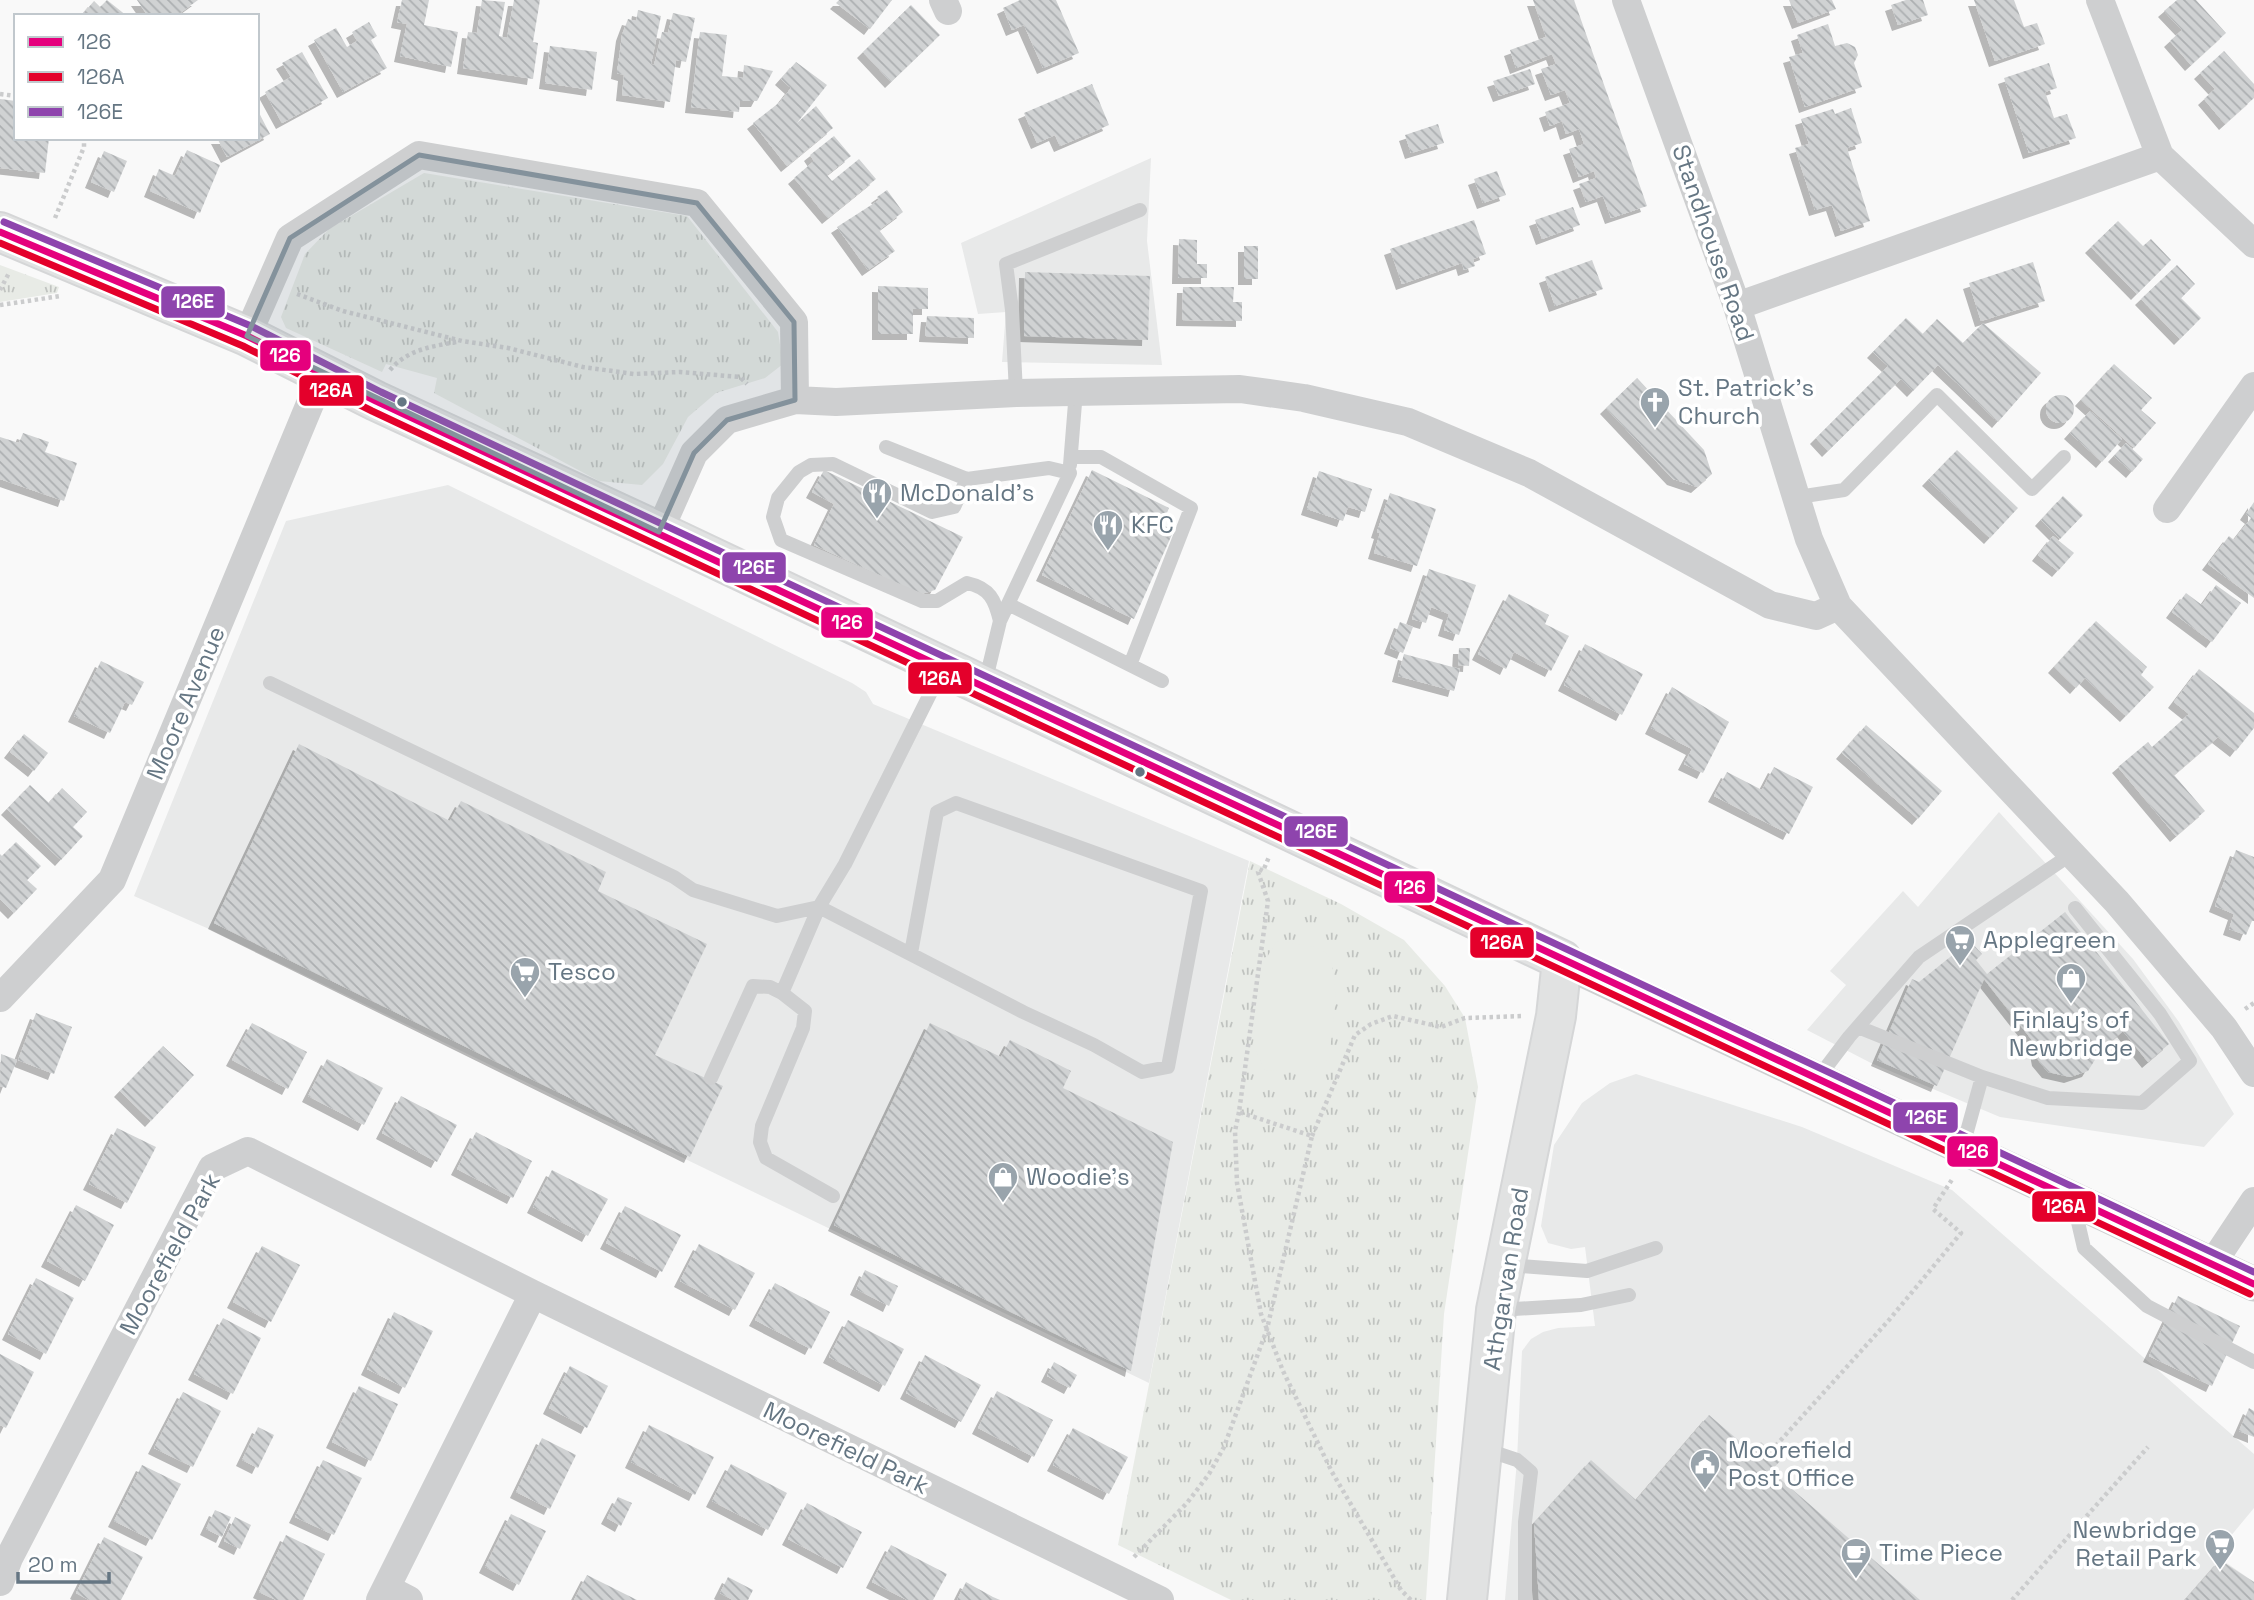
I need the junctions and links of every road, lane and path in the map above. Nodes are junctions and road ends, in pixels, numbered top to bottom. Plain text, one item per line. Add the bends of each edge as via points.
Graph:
1 (1626, 0) edge
2 (2105, 3) edge
3 (84, 140) edge
4 (2160, 156) junction
5 (1140, 209) dead end
6 (0, 232) edge
7 (2254, 244) edge
8 (40, 251) junction
9 (84, 267) junction
10 (269, 285) junction
11 (0, 305) edge
12 (1737, 306) junction
13 (247, 336) junction
14 (462, 341) junction
15 (322, 375) junction
16 (2254, 386) edge
17 (1076, 391) junction
18 (1016, 393) junction
19 (376, 401) junction
20 (782, 404) junction
21 (886, 447) dead end
22 (1071, 457) junction
23 (2064, 457) dead end
24 (1070, 473) junction
25 (967, 479) junction
26 (1798, 498) junction
27 (2166, 509) dead end
28 (659, 532) junction
29 (1010, 605) junction
30 (1838, 606) junction
31 (1000, 621) junction
32 (1130, 665) junction
33 (944, 667) junction
34 (1162, 681) dead end
35 (270, 683) dead end
36 (984, 688) junction
37 (1281, 825) junction
38 (2073, 853) junction
39 (819, 907) junction
40 (2075, 908) dead end
41 (911, 953) junction
42 (1562, 960) junction
43 (782, 993) junction
44 (0, 998) edge
45 (1556, 1016) junction
46 (1858, 1027) junction
47 (2254, 1073) edge
48 (1982, 1077) junction
49 (711, 1078) dead end
50 (1818, 1080) junction
51 (1240, 1112) junction
52 (1312, 1136) junction
53 (1963, 1147) junction
54 (833, 1196) dead end
55 (2073, 1199) junction
56 (2254, 1201) edge
57 (1656, 1248) dead end
58 (1506, 1259) junction
59 (2212, 1264) junction
60 (2254, 1284) edge
61 (533, 1294) junction
62 (1629, 1295) dead end
63 (1496, 1310) junction
64 (1267, 1329) junction
65 (2254, 1363) edge
66 (2148, 1447) dead end
67 (1483, 1449) junction
68 (1771, 1451) dead end
69 (1118, 1580) junction
70 (0, 1582) edge
71 (392, 1596) edge
72 (1160, 1600) edge
73 (1411, 1600) edge
74 (1468, 1600) edge
75 (1525, 1600) edge
76 (2012, 1600) edge

1 - 12 street, Standhouse Road
2 - 4 street
3 - 8 path
4 - 7 street
4 - 12 street
5 - 18 lane via 1006,264
6 - 8 main road
8 - 9 main road
9 - 11 path via 75,293
9 - 13 main road
10 - 13 street
10 - 14 path
10 - 20 street via 290,238 419,155 697,204 794,322
12 - 26 street, Standhouse Road
13 - 15 main road
14 - 19 path via 400,358
14 - 20 path via 634,374 740,377
15 - 19 main road
15 - 44 street, Moore Avenue via 112,880
16 - 27 street
17 - 18 street
17 - 22 lane
17 - 30 street via 1240,389 1304,398 1408,422 1529,472 1770,605 1816,616
18 - 20 street
19 - 28 main road
20 - 28 street via 727,420 694,453
21 - 25 lane
22 - 24 lane
22 - 32 lane via 1101,457 1191,508
23 - 26 lane via 2032,489 1937,395 1844,490
24 - 25 lane via 1049,467
24 - 29 lane
25 - 31 lane via 954,507 932,512 834,464 811,466 799,472 778,498 773,517 781,540 922,601 937,601 967,583 981,586 994,598
26 - 30 street, Standhouse Road via 1809,539
28 - 33 main road
29 - 31 lane
29 - 32 lane
30 - 38 street
31 - 36 lane
32 - 34 lane
33 - 36 main road
33 - 39 lane
35 - 39 lane via 693,890 777,916
36 - 37 main road
37 - 42 main road
37 - 51 path via 1263,871 1258,872 1268,901
38 - 46 lane via 1919,957
38 - 47 street via 2224,1028
39 - 41 lane
39 - 43 lane
40 - 48 lane via 2160,1014 2190,1061 2142,1103 2048,1098
41 - 41 lane via 1142,1072 1168,1067 1201,891 956,803 937,812
42 - 45 main road, Athgarvan Road
42 - 50 street
43 - 49 lane via 770,986 753,986
43 - 54 lane via 805,1011 803,1028 762,1126 760,1142 766,1158
45 - 52 path via 1465,1018 1441,1027 1394,1016 1371,1024 1355,1035
45 - 58 main road, Athgarvan Road
46 - 48 lane
46 - 50 lane
48 - 53 lane
50 - 53 street
51 - 52 path
51 - 64 path via 1237,1183
52 - 64 path
53 - 55 street
53 - 68 path via 1951,1182 1933,1209 1961,1233
55 - 59 street
55 - 65 lane via 2084,1248 2147,1306
56 - 59 street
57 - 58 lane via 1587,1271 1520,1266
58 - 63 main road, Athgarvan Road
59 - 60 street
61 - 69 street, Moorefield Park
61 - 70 street, Moorefield Park via 248,1151 212,1168
61 - 71 street
62 - 63 lane via 1581,1305
63 - 67 main road, Athgarvan Road
64 - 69 path via 1244,1397 1209,1474 1133,1557
64 - 73 path via 1332,1472
66 - 76 path
67 - 74 main road, Athgarvan Road
67 - 75 lane via 1517,1460 1531,1472 1525,1522
69 - 72 street, Moorefield Park

